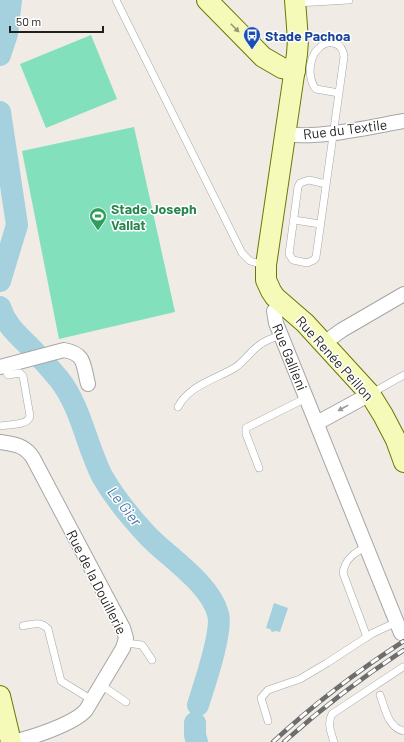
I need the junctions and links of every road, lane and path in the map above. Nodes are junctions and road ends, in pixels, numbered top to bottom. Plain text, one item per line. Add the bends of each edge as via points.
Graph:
1 (116, 0) edge
2 (207, 0) edge
3 (349, 0) edge
4 (295, 2) edge
5 (295, 71) junction
6 (339, 93) junction
7 (404, 121) edge
8 (334, 132) junction
9 (285, 134) junction
10 (326, 184) junction
11 (294, 220) junction
12 (320, 224) junction
13 (266, 265) junction
14 (404, 294) edge
15 (281, 303) junction
16 (280, 335) junction
17 (324, 343) junction
18 (2, 367) edge
19 (404, 375) edge
20 (88, 384) dead end
21 (370, 394) junction
22 (306, 398) junction
23 (178, 406) dead end
24 (317, 423) junction
25 (0, 426) edge
26 (0, 442) edge
27 (404, 462) edge
28 (259, 468) dead end
29 (367, 547) junction
30 (23, 626) dead end
31 (399, 628) joint
32 (367, 636) junction
33 (126, 643) junction
34 (152, 660) dead end
35 (403, 669) edge
36 (101, 685) junction
37 (380, 695) dead end
38 (0, 696) edge
39 (92, 700) junction
40 (126, 702) dead end
41 (268, 721) dead end
42 (404, 731) edge
43 (11, 742) edge
44 (334, 742) edge

1 - 13 lane via 242,253 255,264
2 -> 5 main road via 264,56 282,68
3 - 4 lane
4 - 5 main road, Rue Gallieni via 298,40
5 - 9 main road, Rue Gallieni
6 - 6 lane via 344,51 337,44 323,45 312,60 311,81 316,89
6 - 8 lane
7 - 8 street, Rue du Textile
8 - 9 street, Rue du Textile
8 - 10 lane
9 - 13 main road, Rue Gallieni
10 - 11 lane via 309,180 300,183
10 - 12 lane
11 - 12 lane
11 - 12 lane via 289,254 293,260 307,263 316,257
13 - 15 main road, Rue Gallieni via 268,286
14 - 17 street
15 - 16 street, Rue Gallieni via 275,309 274,316
15 - 17 main road, Rue Renée Peillon
16 - 22 street, Rue Gallieni
16 - 23 lane via 261,344 242,362 188,394
17 - 21 main road, Rue Renée Peillon
18 - 20 street via 64,350 78,354 83,362
18 - 25 lane via 8,375 20,373 23,376 30,416 24,422
19 - 21 lane
21 -> 24 street
21 - 27 main road, Rue Renée Peillon via 396,440
22 - 24 street, Rue Gallieni
22 - 28 lane via 246,428
24 - 29 street, Rue Gallieni
26 - 33 street, Rue de la Douillerie via 25,448 33,458 123,628
29 - 31 street, Rue Gallieni
29 - 32 lane via 350,557 343,573
30 - 39 lane via 46,626 62,680
31 - 32 lane via 379,630
32 - 41 lane via 305,676 264,693 261,702
33 - 34 lane via 142,645
33 - 36 street, Rue de la Douillerie
35 - 44 lane via 332,714 329,725
36 - 39 street, Rue de la Douillerie
36 - 40 lane
37 - 42 lane via 391,723
38 - 43 main road
39 - 43 street, Rue de la Douillerie via 75,719

